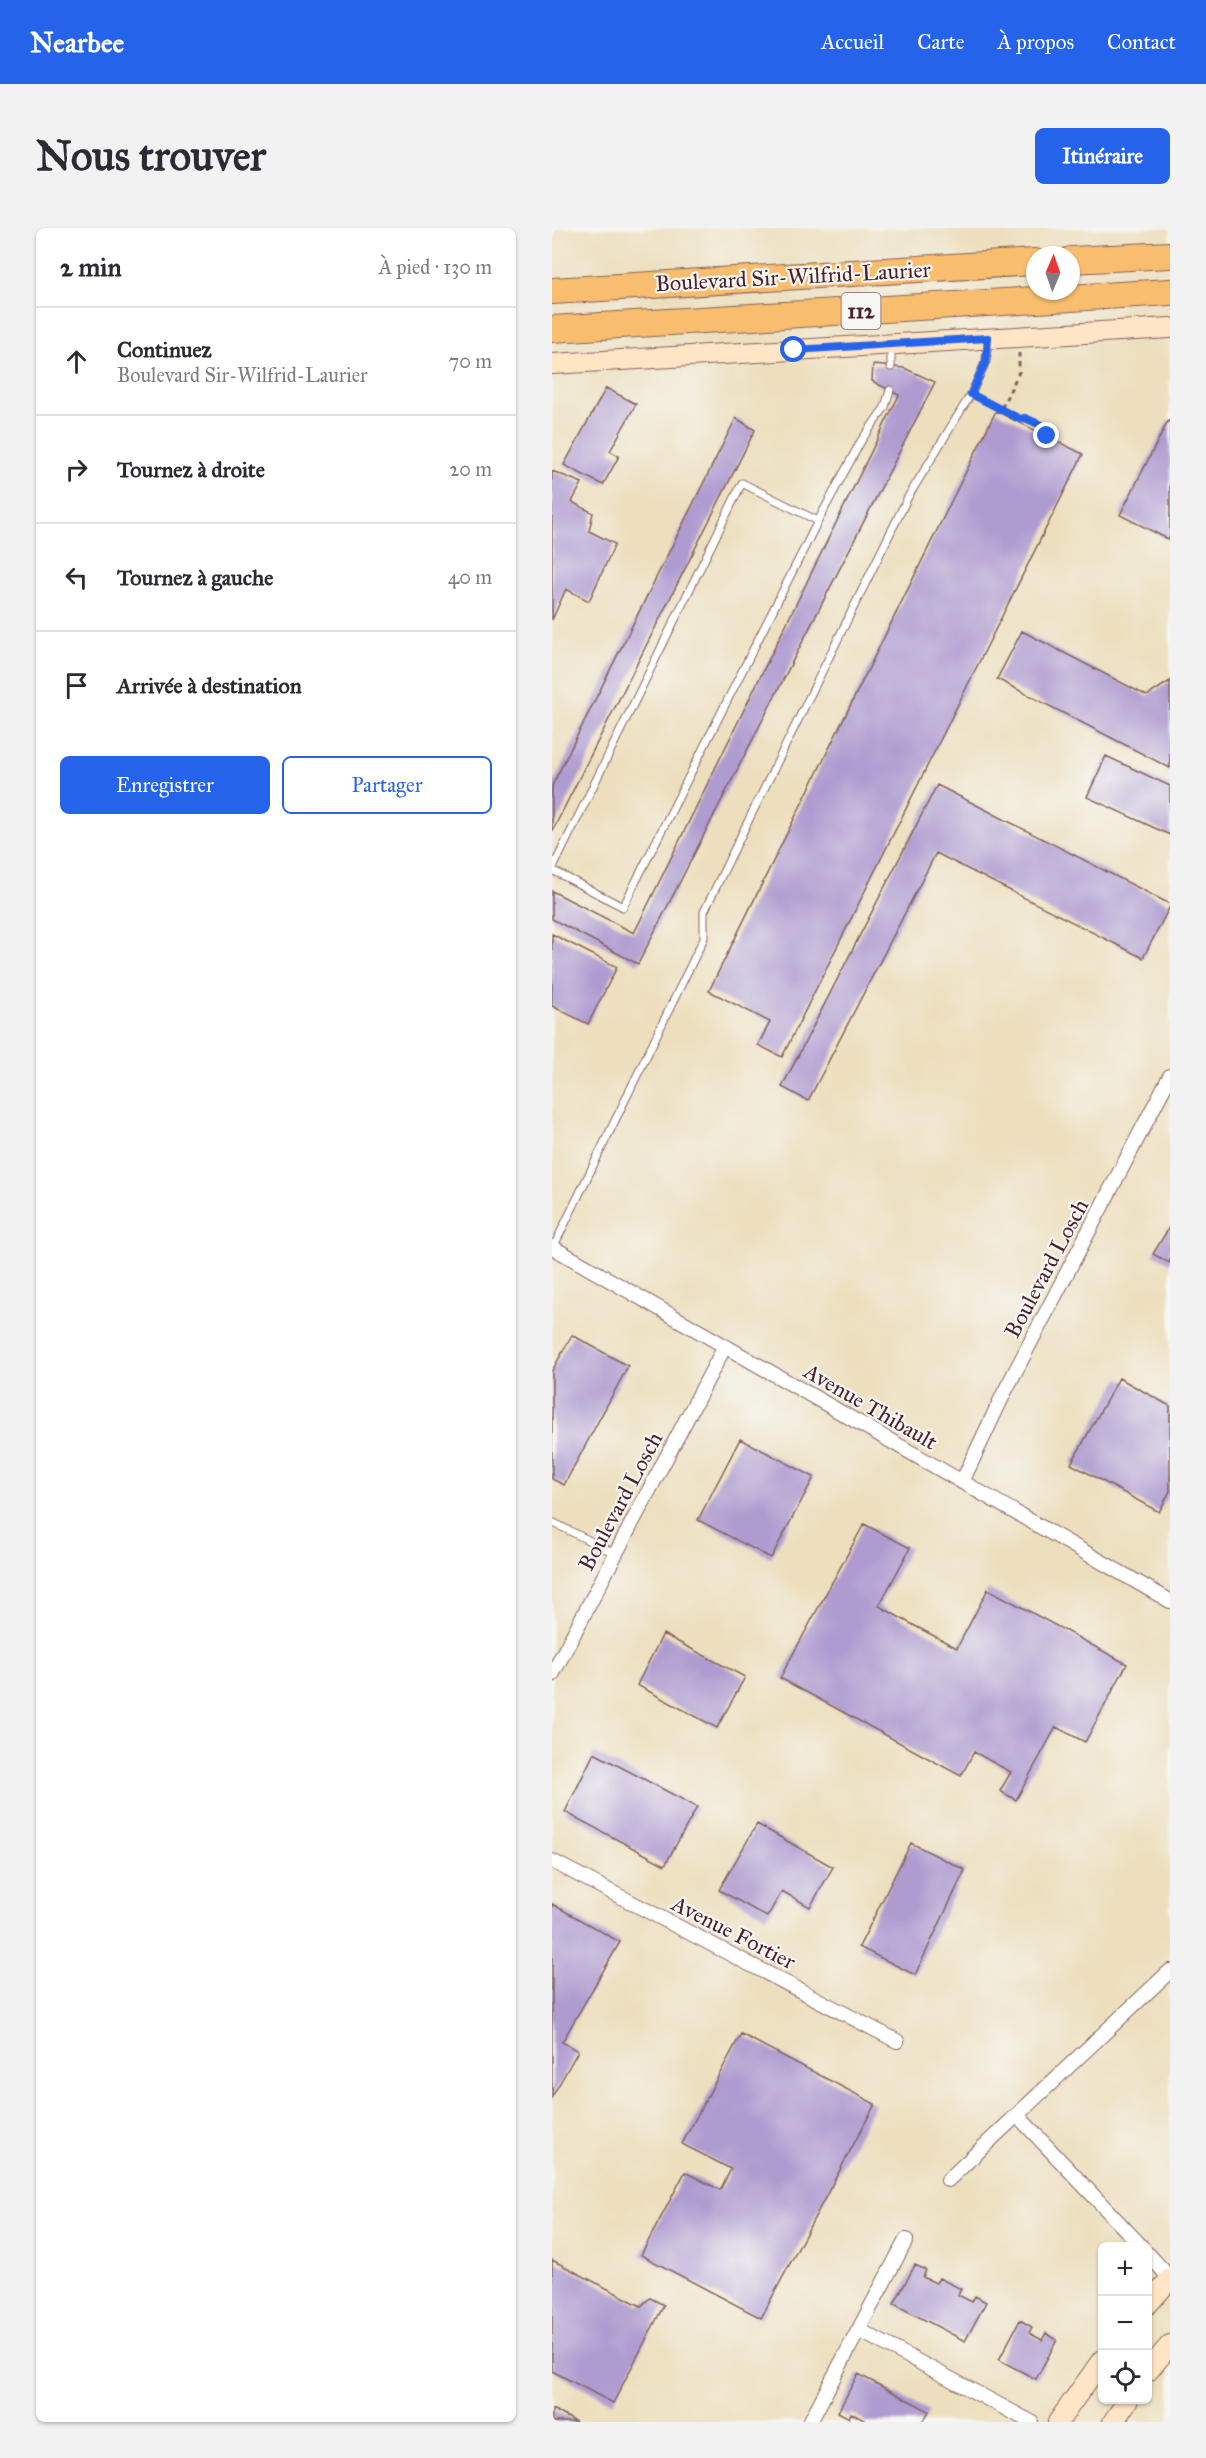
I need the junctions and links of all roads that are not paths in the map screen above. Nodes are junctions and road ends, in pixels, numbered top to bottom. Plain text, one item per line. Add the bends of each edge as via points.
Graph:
1 (1170, 255) edge
2 (1080, 260) edge
3 (1026, 263) edge
4 (552, 291) edge
5 (1170, 292) edge
6 (1170, 328) edge
7 (552, 329) edge
8 (988, 338) junction
9 (891, 344) junction
10 (552, 364) edge
11 (891, 367) dead end
12 (890, 390) dead end
13 (818, 520) junction
14 (1170, 1076) edge
15 (553, 1247) edge
16 (725, 1346) junction
17 (962, 1482) junction
18 (552, 1522) edge
19 (616, 1554) junction
20 (1170, 1601) edge
21 (552, 1675) edge
22 (552, 1861) edge
23 (1170, 1971) edge
24 (897, 2040) dead end
25 (1017, 2115) junction
26 (948, 2180) dead end
27 (906, 2240) dead end
28 (1136, 2242) edge
29 (1152, 2258) edge
30 (1170, 2278) edge
31 (1152, 2299) edge
32 (859, 2330) junction
33 (1170, 2345) edge
34 (1098, 2366) edge
35 (1152, 2366) edge
36 (1125, 2404) edge
37 (810, 2422) edge
38 (1031, 2422) edge
39 (1058, 2422) edge
40 (1113, 2422) edge

1 - 2 highway
3 - 4 highway, Boulevard Sir-Wilfrid-Laurier / 112
5 - 7 highway, Boulevard Sir-Wilfrid-Laurier / 112
6 - 8 street
8 - 9 street
8 - 15 lane via 986,361 971,394 908,497 869,573 704,912 704,938
9 - 10 street
9 - 11 lane
12 - 13 lane via 885,407 861,441
13 - 13 lane via 623,907 552,870 742,483
14 - 17 street, Boulevard Losch via 1004,1393
15 - 16 street, Avenue Thibault
16 - 17 street, Avenue Thibault
16 - 19 street, Boulevard Losch
17 - 20 street, Avenue Thibault
18 - 19 lane
19 - 21 street, Boulevard Losch
22 - 24 street, Avenue Fortier
23 - 25 street
25 - 26 street
25 - 28 street
27 - 32 street
29 - 30 street
30 - 31 street
32 - 37 street
32 - 38 street
33 - 35 street
34 - 39 street
36 - 40 street

